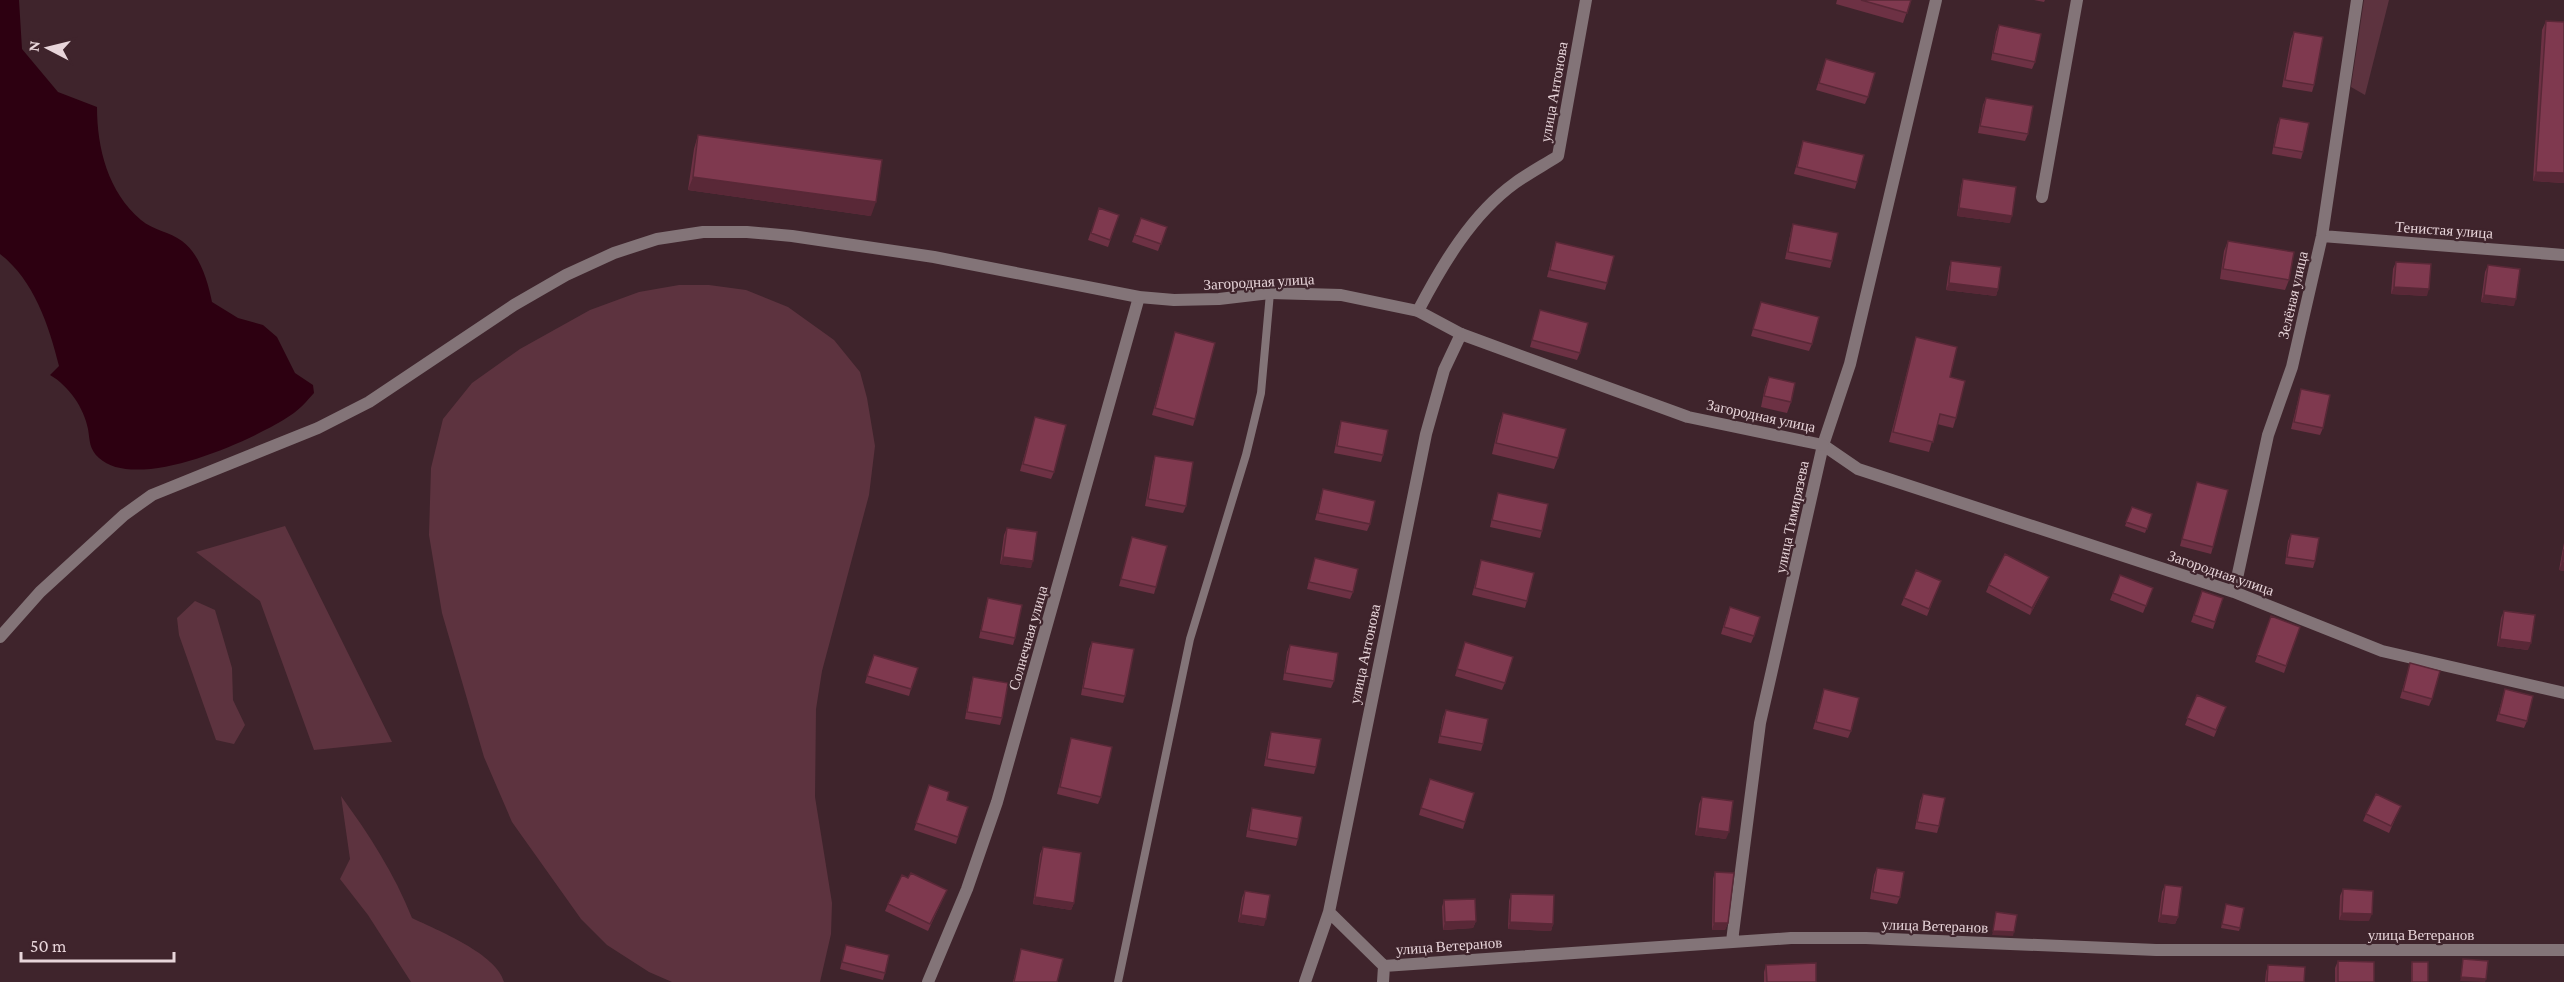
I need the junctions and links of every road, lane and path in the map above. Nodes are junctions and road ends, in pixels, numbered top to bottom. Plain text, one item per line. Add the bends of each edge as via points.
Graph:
1 (1586, 0) edge
2 (1936, 0) edge
3 (2077, 0) edge
4 (2357, 0) edge
5 (2042, 197) dead end
6 (2322, 236) junction
7 (2564, 255) edge
8 (1270, 293) junction
9 (1139, 297) junction
10 (1418, 311) junction
11 (1461, 334) junction
12 (1823, 445) junction
13 (2234, 592) junction
14 (0, 637) edge
15 (2564, 693) edge
16 (1329, 912) junction
17 (1732, 941) junction
18 (2564, 950) edge
19 (1384, 966) junction
20 (928, 982) edge
21 (1118, 982) edge
22 (1305, 982) edge
23 (1383, 982) edge

1 - 10 street, улица Антонова via 1558,156 1513,184 1480,216 1439,271
2 - 12 street, улица Тимирязева via 1850,364
3 - 5 street
4 - 6 street, Зелёная улица
6 - 7 street, Тенистая улица
6 - 13 street, Зелёная улица via 2292,367 2268,435
8 - 9 street, Загородная улица via 1219,299
8 - 10 street, Загородная улица via 1341,295
8 - 21 lane via 1261,393 1190,639
9 - 14 street, Загородная улица via 934,257 747,232 703,232 657,239 566,275 359,407 318,428 152,495 124,515 40,592
9 - 20 street, Солнечная улица via 997,802 967,889
10 - 11 street, Загородная улица
11 - 12 street, Загородная улица via 1688,417
11 - 16 street, улица Антонова via 1444,370 1426,434
12 - 13 street, Загородная улица via 1858,469
12 - 17 street, улица Тимирязева via 1760,723
13 - 15 street, Загородная улица via 2382,651
16 - 19 street, улица Ветеранов
16 - 22 street, улица Антонова
17 - 18 street, улица Ветеранов via 1866,938 2156,950
17 - 19 street, улица Ветеранов
19 - 23 street

